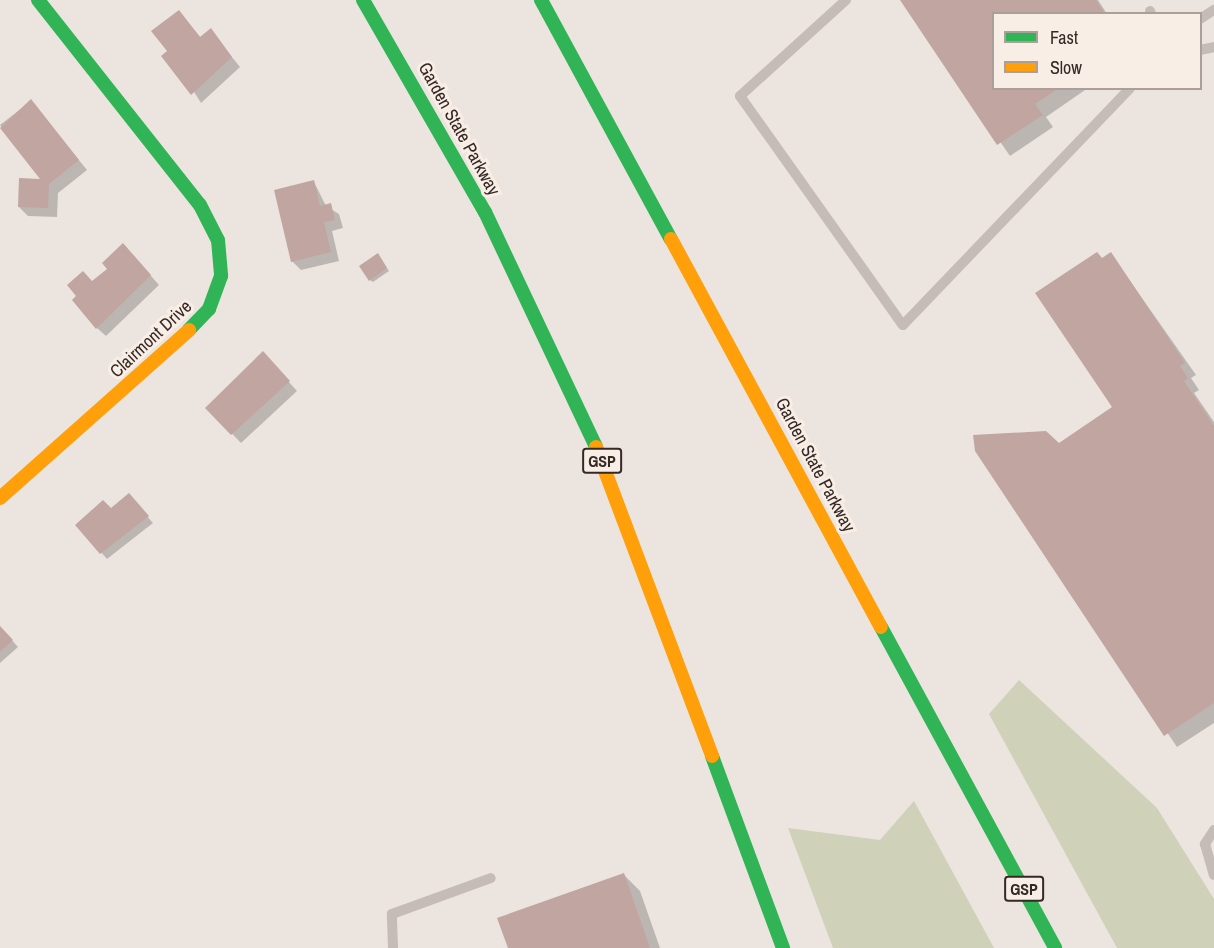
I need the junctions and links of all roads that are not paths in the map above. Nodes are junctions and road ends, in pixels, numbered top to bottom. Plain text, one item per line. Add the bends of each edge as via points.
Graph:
1 (38, 0) edge
2 (363, 0) edge
3 (541, 0) edge
4 (846, 0) edge
5 (1128, 90) edge
6 (0, 498) edge
7 (1214, 830) edge
8 (1214, 875) edge
9 (491, 878) dead end
10 (393, 948) edge
11 (783, 948) edge
12 (1055, 948) edge

1 - 6 main road, Clairmont Drive via 200,206 218,240 221,276 209,309 192,327
2 - 11 main road, Garden State Parkway / GSP via 485,212 594,441
3 - 12 main road, Garden State Parkway / GSP
4 - 5 lane via 740,96 903,325
7 - 8 lane via 1205,843
9 - 10 lane via 392,914

